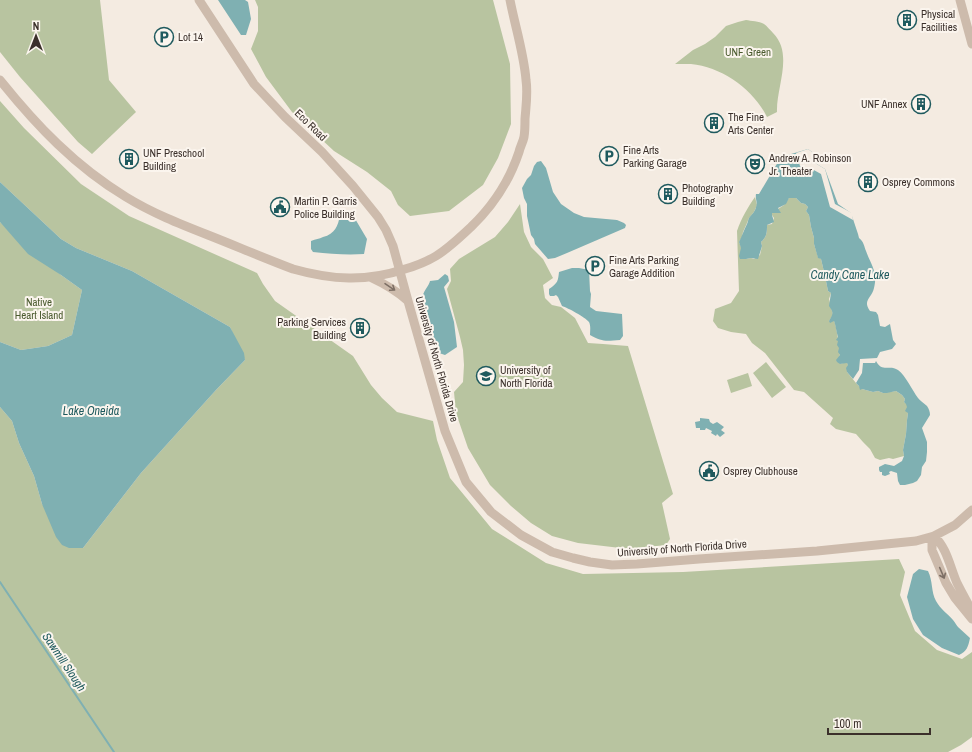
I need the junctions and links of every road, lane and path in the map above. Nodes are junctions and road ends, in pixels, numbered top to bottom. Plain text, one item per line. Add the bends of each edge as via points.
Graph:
1 (199, 0) edge
2 (510, 0) edge
3 (960, 0) edge
4 (972, 44) edge
5 (0, 80) edge
6 (399, 271) junction
7 (370, 277) junction
8 (408, 301) junction
9 (972, 510) edge
10 (934, 536) junction
11 (972, 611) edge
12 (972, 619) edge

1 - 6 street, Eco Road via 254,84 322,152 378,217 393,246
2 - 6 street via 524,64 527,99 524,137 514,166 503,189 481,218 436,256
3 - 4 street
5 - 7 street via 34,121 72,158 111,187 148,209 292,269 329,277
6 - 7 street
6 - 8 street, University of North Florida Drive
7 -> 8 street via 384,283
8 - 10 street, University of North Florida Drive via 446,431 466,482 491,512 521,535 552,552 612,565 637,564 822,550 916,541
9 - 10 street, University of North Florida Drive via 955,525
10 - 11 street via 944,547 958,584
10 -> 12 street via 932,550 946,583

